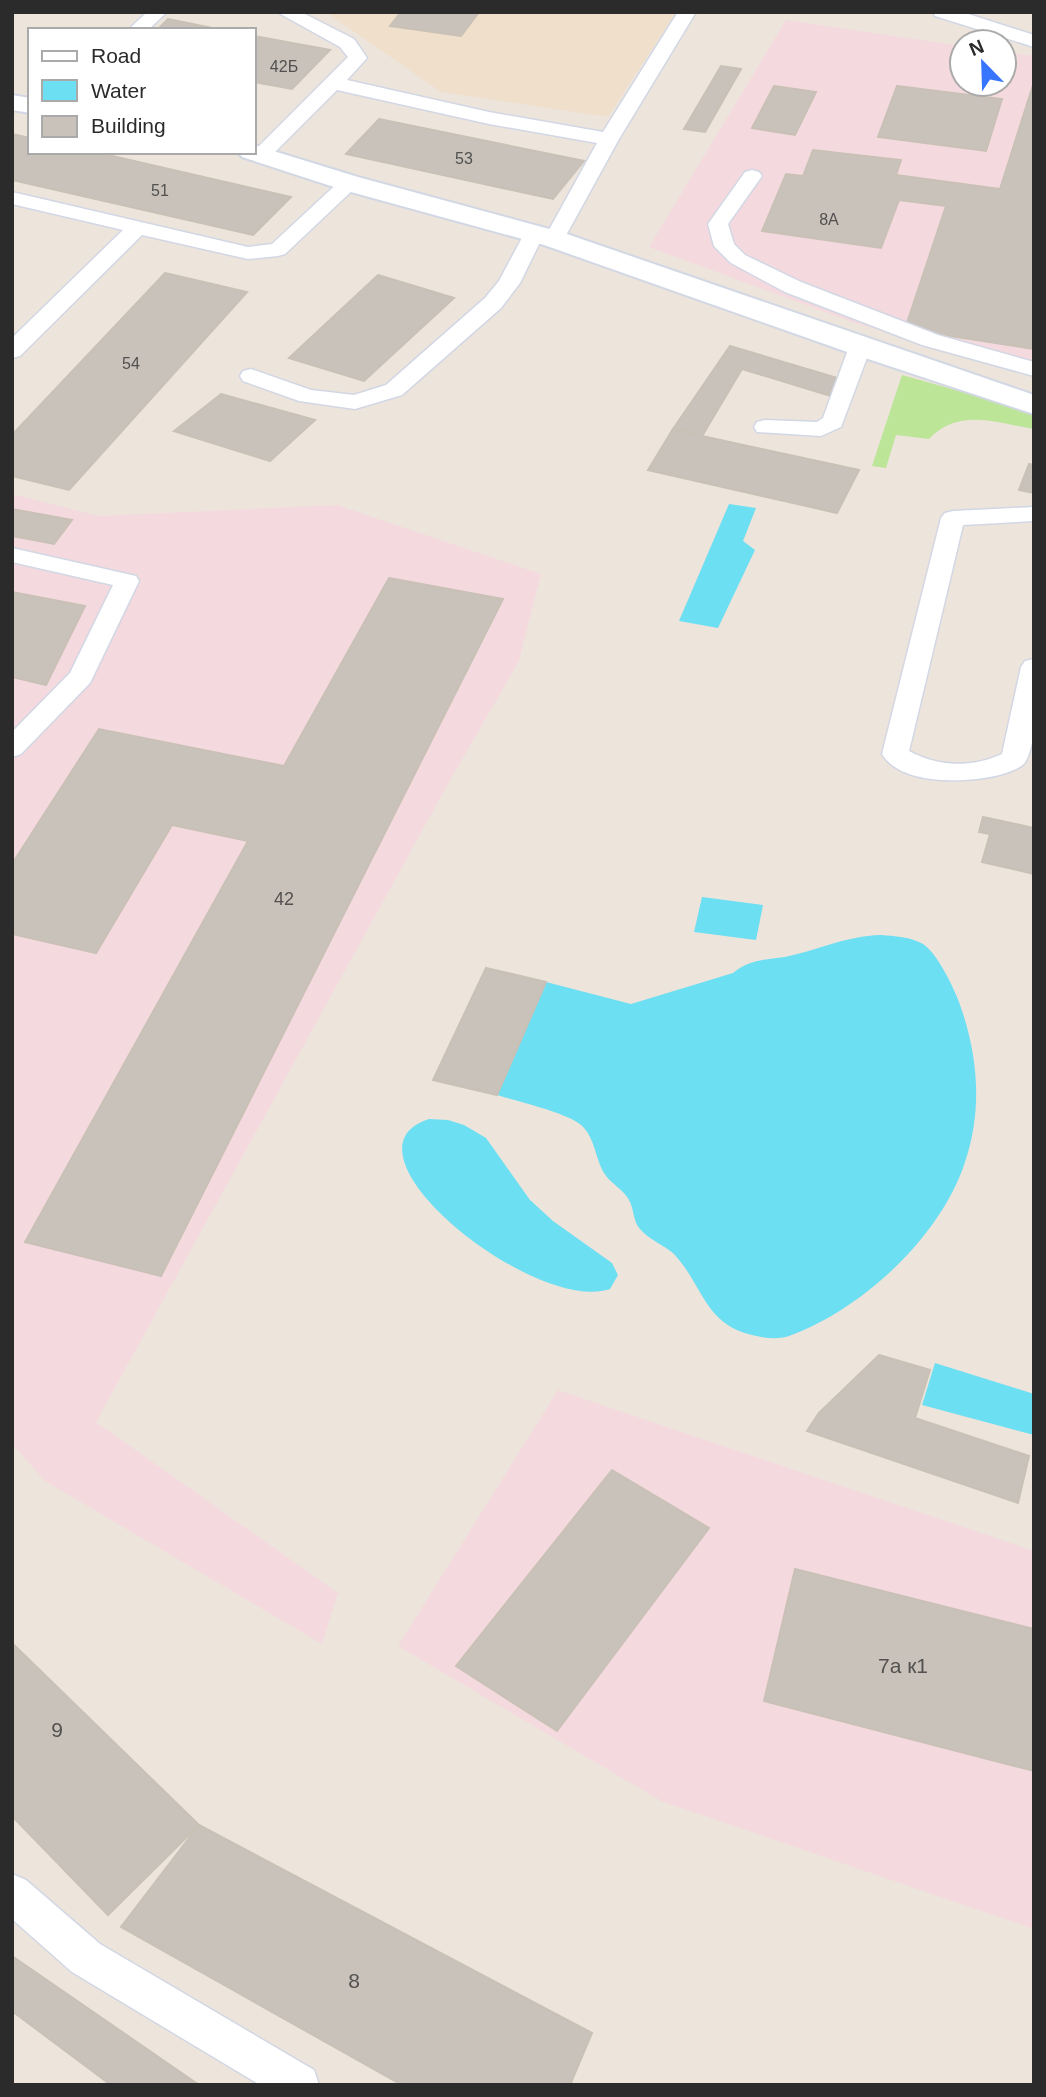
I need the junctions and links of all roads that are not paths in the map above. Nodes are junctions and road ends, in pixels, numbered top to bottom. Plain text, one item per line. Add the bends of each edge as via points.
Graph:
1 (158, 12) edge
2 (286, 12) edge
3 (687, 12) edge
4 (942, 12) edge
5 (139, 28) edge
6 (1034, 41) edge
7 (333, 83) junction
8 (609, 139) junction
9 (257, 153) edge
10 (752, 176) dead end
11 (349, 183) junction
12 (12, 198) edge
13 (137, 228) junction
14 (544, 236) junction
15 (15, 342) edge
16 (860, 347) junction
17 (1034, 369) edge
18 (251, 376) dead end
19 (1034, 405) edge
20 (765, 427) dead end
21 (1034, 514) edge
22 (12, 555) edge
23 (1034, 667) edge
24 (1028, 719) edge
25 (12, 748) edge
26 (12, 1892) edge
27 (299, 2085) edge

1 - 5 lane
2 - 7 lane via 352,48 358,58
3 - 8 lane
4 - 6 lane
7 - 8 lane
7 - 9 lane
8 - 14 lane
9 - 11 street
10 - 17 lane via 718,224 723,246 738,259 793,287 930,340
11 - 13 lane via 278,250 248,254
11 - 14 street
12 - 13 lane
13 - 15 lane
14 - 16 street
14 - 18 lane via 493,303 394,390 355,401 307,396
16 - 19 street
16 - 20 lane via 833,422 821,429
21 - 24 lane via 953,518 895,754 911,765 971,774 997,769 1014,759
22 - 25 lane via 127,581 81,677
23 - 24 lane
26 - 27 lane via 86,1958

